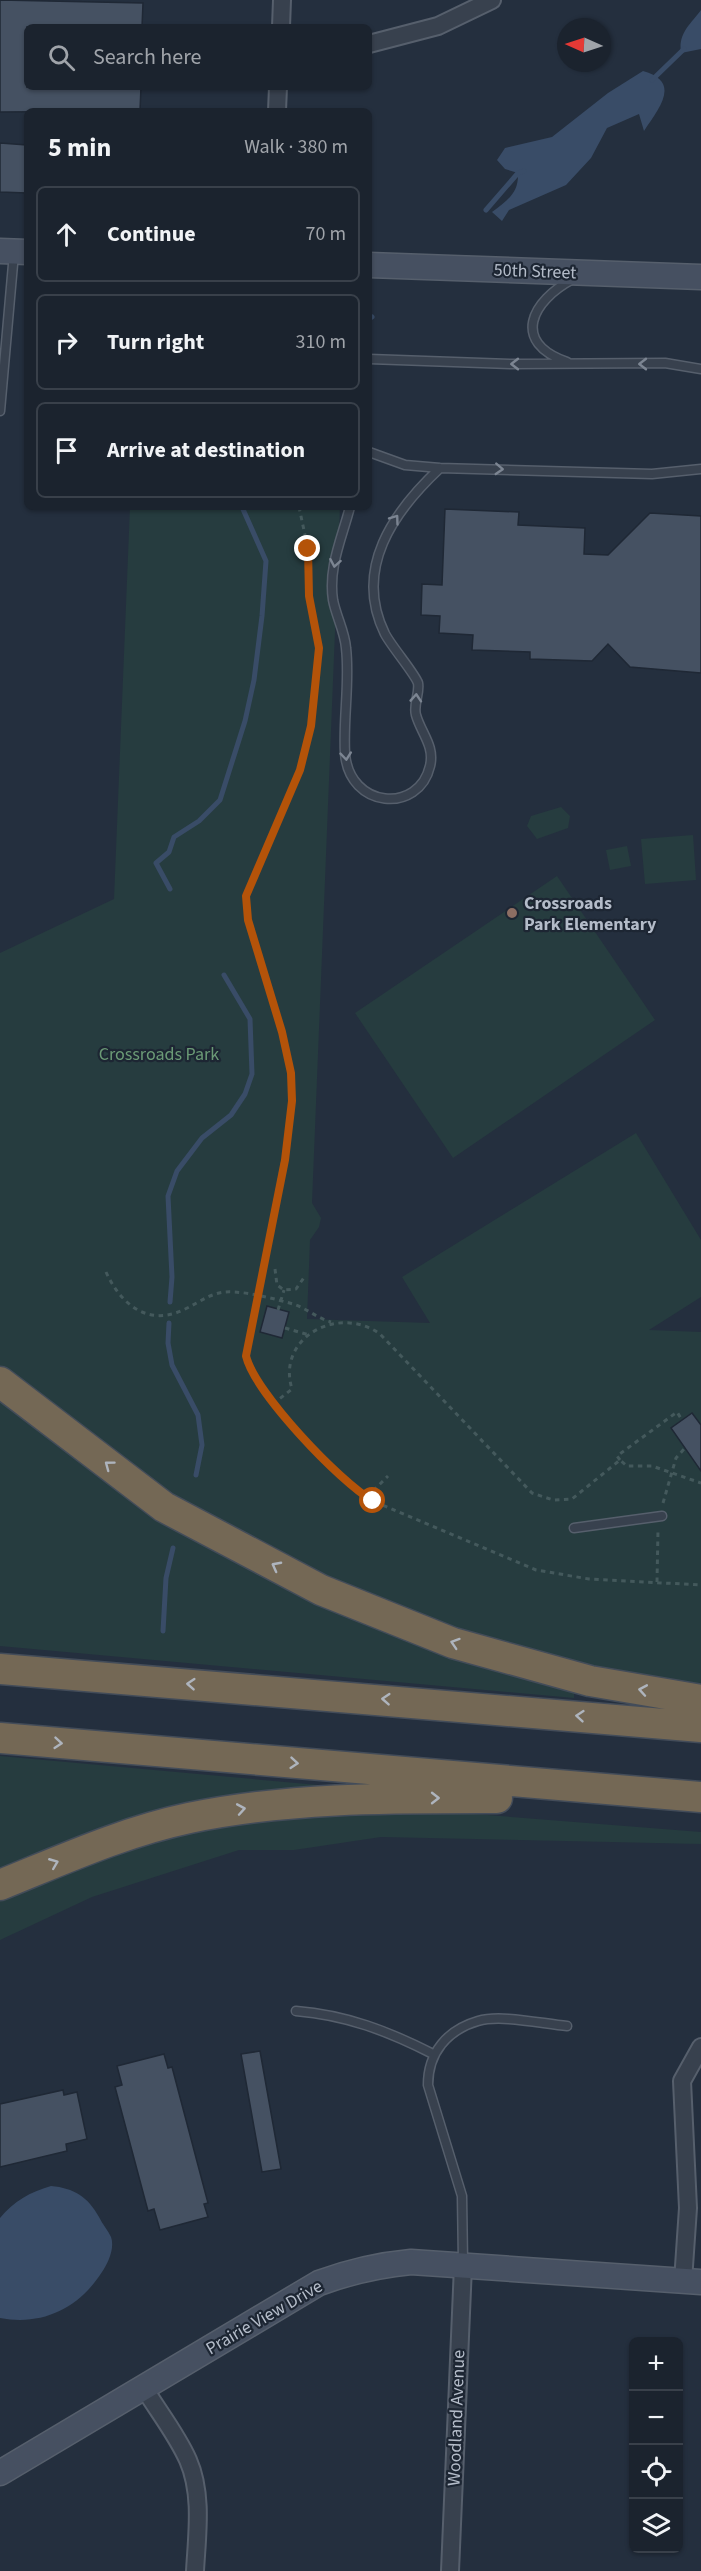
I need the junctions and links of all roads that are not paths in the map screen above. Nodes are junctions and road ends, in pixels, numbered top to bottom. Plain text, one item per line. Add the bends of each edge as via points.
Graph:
1 (282, 0) edge
2 (492, 0) edge
3 (281, 24) edge
4 (372, 43) edge
5 (278, 90) edge
6 (277, 108) edge
7 (14, 252) edge
8 (372, 265) edge
9 (592, 273) junction
10 (701, 277) edge
11 (372, 359) edge
12 (573, 364) junction
13 (701, 369) edge
14 (0, 411) edge
15 (372, 453) edge
16 (441, 468) junction
17 (701, 469) edge
18 (349, 510) edge
19 (0, 1382) edge
20 (660, 1516) road end
21 (574, 1528) dead end
22 (0, 1669) edge
23 (701, 1700) edge
24 (701, 1727) edge
25 (0, 1737) edge
26 (694, 1797) edge
27 (0, 1885) edge
28 (296, 2011) dead end
29 (567, 2026) dead end
30 (701, 2047) edge
31 (433, 2054) junction
32 (463, 2266) junction
33 (692, 2281) edge
34 (144, 2388) junction
35 (0, 2473) edge
36 (195, 2571) edge
37 (450, 2571) edge

1 - 3 street
2 - 4 street via 438,26
5 - 6 street
7 - 14 lane
8 - 9 street, 50th Street
9 - 10 street, 50th Street
9 - 12 lane via 578,276 544,299 533,324 539,346 549,355
12 -> 11 lane
13 -> 12 lane via 665,363
15 - 16 lane via 405,465
16 -> 17 lane via 652,474
18 -> 16 lane via 333,576 333,599 346,647 345,756 354,781 365,793 375,798 394,798 413,790 426,778 431,756 416,716 418,683 382,627 373,578 377,555 393,521
23 -> 19 highway via 590,1681 453,1643 321,1590 164,1507
20 - 21 lane
24 -> 22 highway
25 -> 26 highway
27 -> 26 highway via 107,1841 186,1819 268,1804 350,1798
28 - 31 lane via 364,2023
29 - 31 lane via 479,2020 449,2035
30 - 33 street via 682,2081
31 - 32 lane via 428,2085 462,2196
32 - 33 street, Prairie View Drive
32 - 34 street, Prairie View Drive via 411,2262 384,2265 319,2283
32 - 37 street, Woodland Avenue
34 - 35 street, Prairie View Drive
34 - 36 street via 188,2459 192,2473 198,2508

